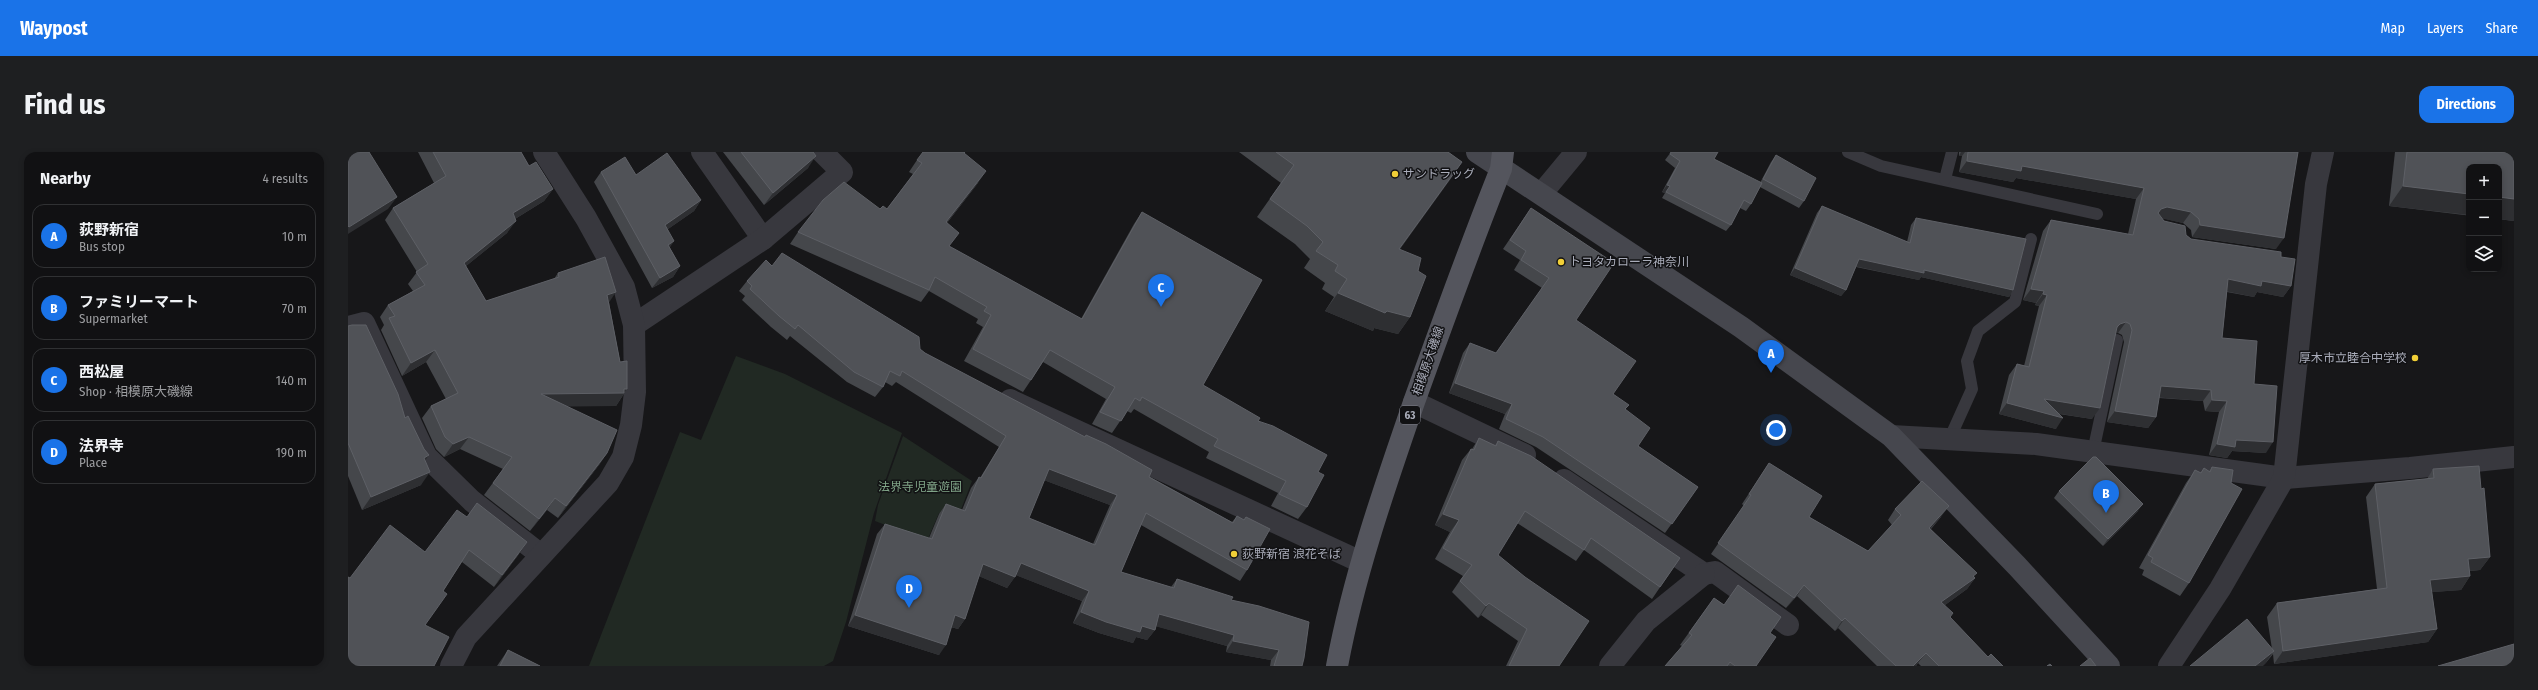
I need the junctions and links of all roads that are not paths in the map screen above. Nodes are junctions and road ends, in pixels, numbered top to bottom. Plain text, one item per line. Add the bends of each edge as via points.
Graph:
1 (544, 152) edge
2 (702, 152) edge
3 (822, 152) edge
4 (1477, 152) edge
5 (1576, 152) edge
6 (1848, 152) edge
7 (1952, 152) edge
8 (2323, 152) edge
9 (1502, 160) edge
10 (1945, 179) junction
11 (1542, 193) junction
12 (2097, 214) dead end
13 (2031, 238) dead end
14 (763, 239) junction
15 (634, 325) junction
16 (348, 327) edge
17 (2117, 340) edge
18 (990, 389) edge
19 (1414, 402) junction
20 (1891, 436) junction
21 (1949, 440) junction
22 (2093, 452) junction
23 (2514, 457) edge
24 (2284, 478) junction
25 (541, 555) junction
26 (1361, 562) junction
27 (1704, 574) junction
28 (1788, 625) dead end
29 (451, 666) edge
30 (1337, 666) edge
31 (1610, 666) edge
32 (2109, 666) edge
33 (2169, 666) edge

1 - 15 street via 586,218 624,287
2 - 14 street
3 - 14 street via 842,172
4 - 9 street
5 - 11 street
6 - 10 lane via 1881,166
7 - 10 lane
8 - 24 street via 2300,260
9 - 11 street
9 - 19 main road, 相模原大磯線 / 63 via 1455,283
10 - 12 lane
11 - 20 street via 1741,327
13 - 21 lane via 2014,302 1978,331 1967,361 1972,389
14 - 15 street
15 - 25 street via 636,392 623,457 608,483
16 - 25 street via 364,323 426,456 472,501
17 - 22 lane
18 - 26 street
19 - 26 main road, 相模原大磯線 / 63 via 1385,482
19 - 27 street via 1546,467
20 - 21 street
20 - 32 street via 2017,566
21 - 22 street via 2036,444
22 - 24 street
23 - 24 street
24 - 33 street via 2220,589
25 - 29 street via 466,637
26 - 30 main road, 相模原大磯線 / 63
27 - 28 street via 1715,572
27 - 31 street via 1646,621

